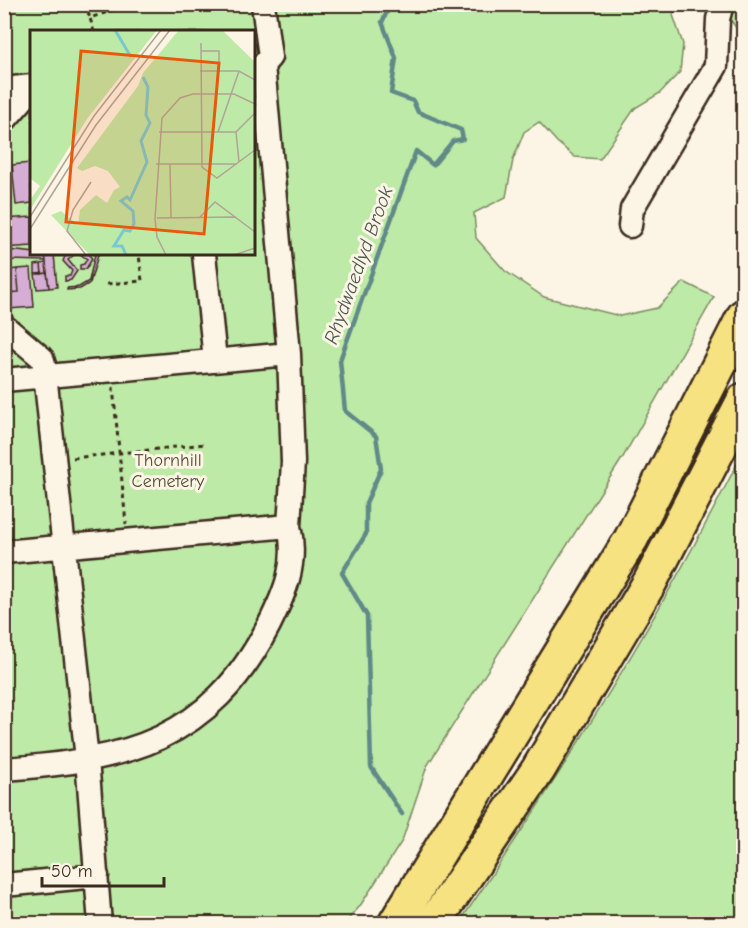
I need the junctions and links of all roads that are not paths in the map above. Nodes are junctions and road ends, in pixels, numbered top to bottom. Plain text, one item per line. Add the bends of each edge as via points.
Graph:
1 (263, 4) edge
2 (722, 4) edge
3 (258, 66) edge
4 (30, 88) edge
5 (4, 89) edge
6 (30, 90) edge
7 (4, 121) edge
8 (630, 226) dead end
9 (204, 255) edge
10 (744, 316) edge
11 (4, 326) edge
12 (288, 354) junction
13 (215, 360) junction
14 (43, 367) junction
15 (4, 380) edge
16 (744, 400) edge
17 (289, 526) junction
18 (63, 546) junction
19 (4, 552) edge
20 (87, 759) junction
21 (4, 769) edge
22 (97, 876) junction
23 (4, 885) edge
24 (100, 924) edge
25 (395, 924) edge
26 (433, 924) edge

1 - 3 street via 270,57
2 - 8 street via 716,66 632,209
3 - 12 street
4 - 5 street
6 - 7 street
9 - 13 street
10 - 25 highway via 631,538
11 - 14 street
12 - 13 street
12 - 17 street via 292,453
13 - 14 street via 112,370
14 - 15 street
14 - 18 street
16 - 26 highway via 655,572 538,770
17 - 18 street
17 - 20 street via 293,543 291,574 256,650 230,685 195,719 158,741
18 - 19 street
18 - 20 street
20 - 21 street
20 - 22 street
22 - 23 street
22 - 24 street

